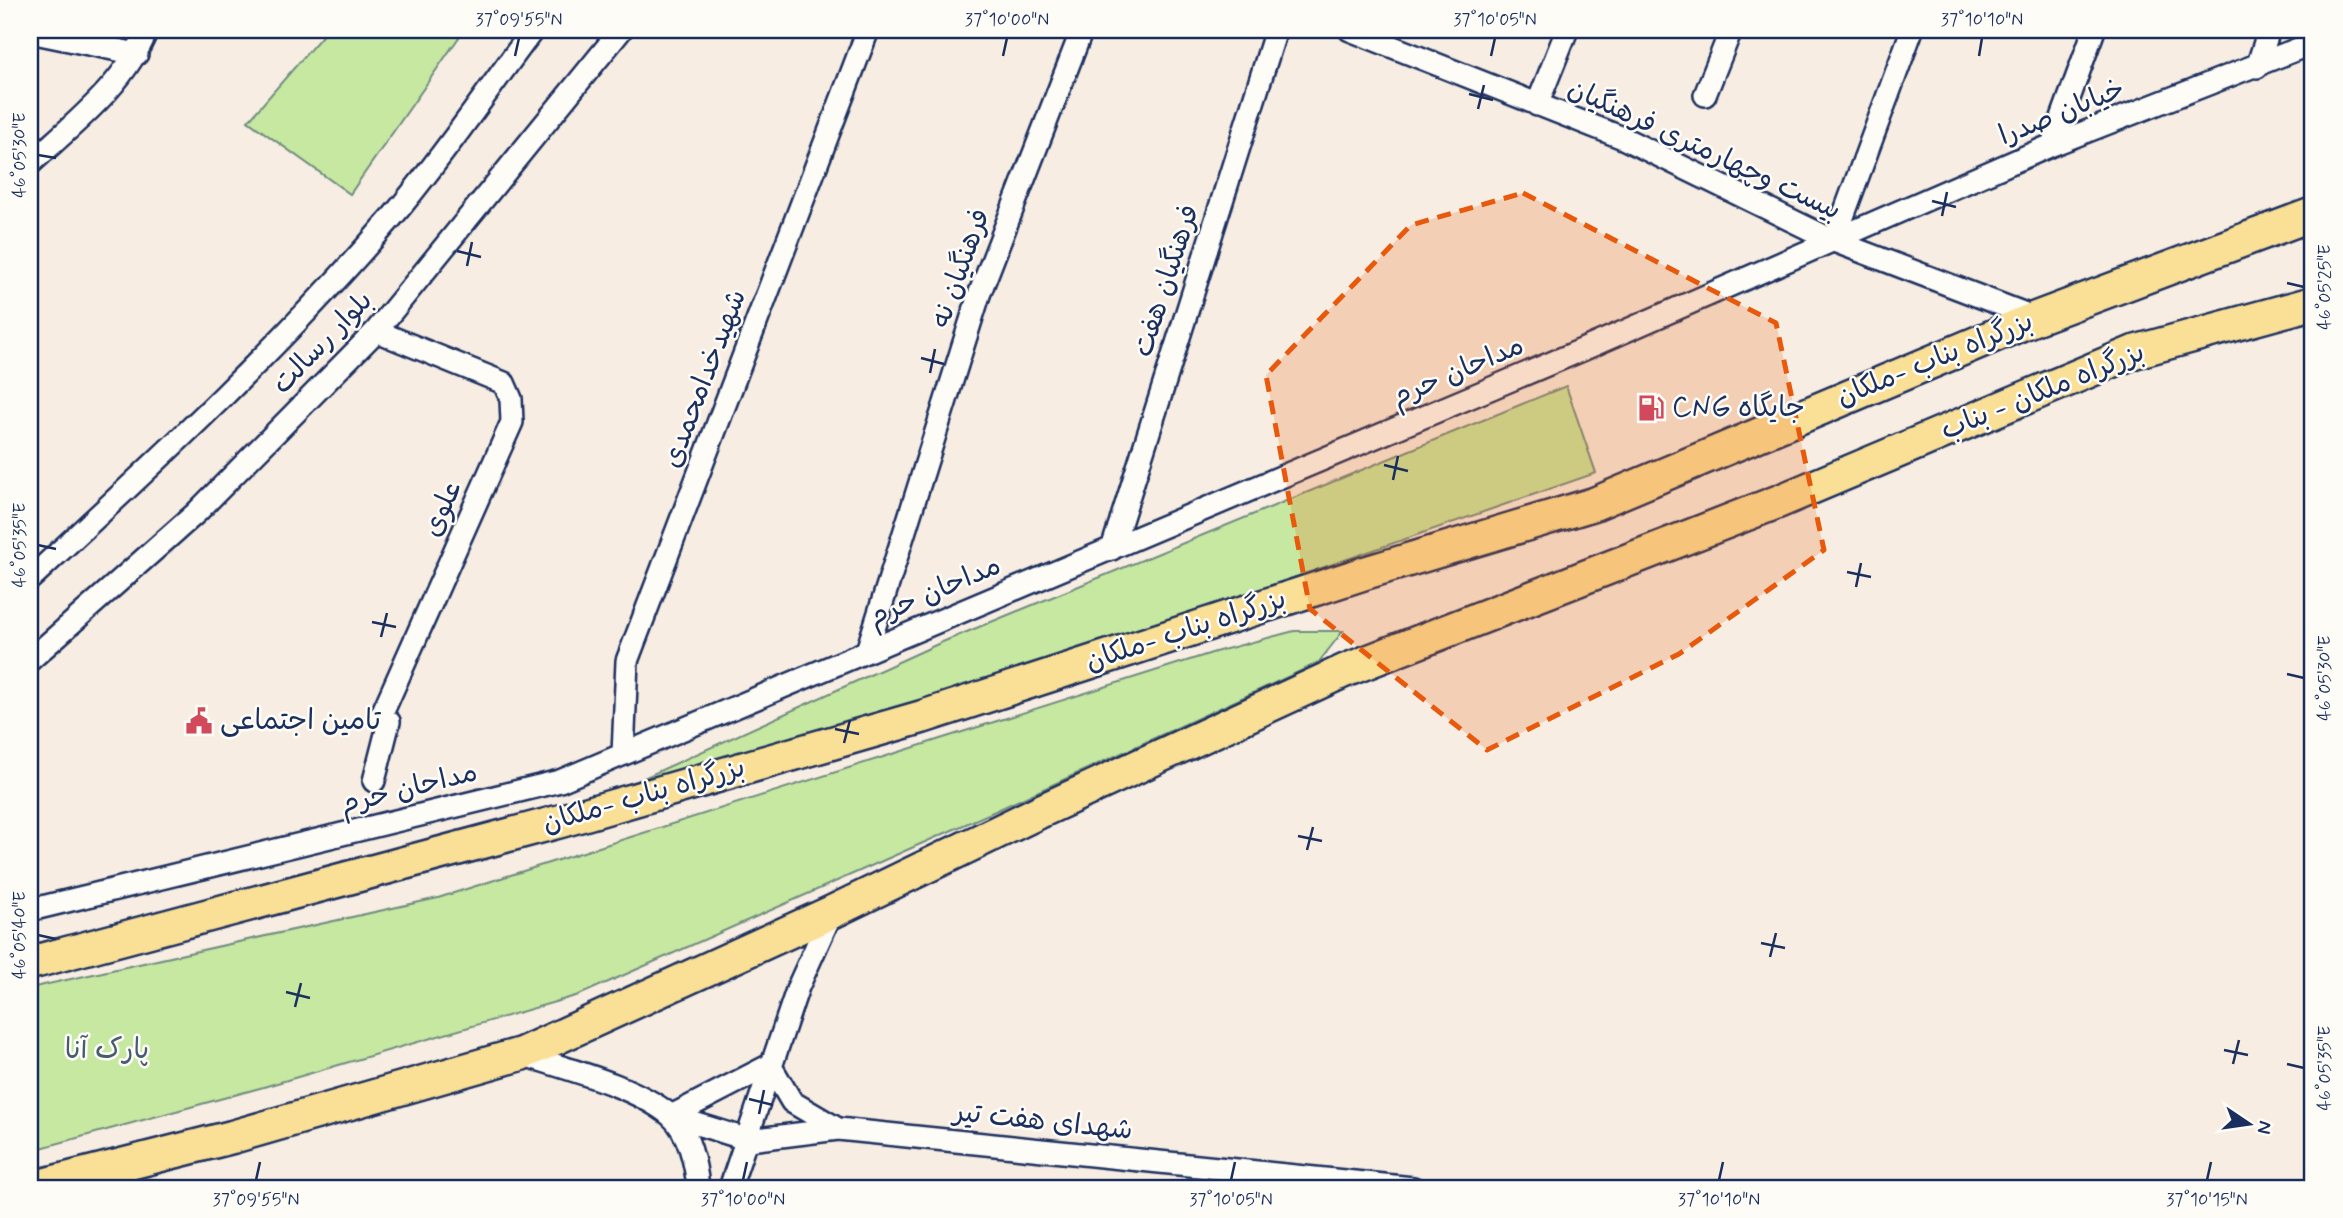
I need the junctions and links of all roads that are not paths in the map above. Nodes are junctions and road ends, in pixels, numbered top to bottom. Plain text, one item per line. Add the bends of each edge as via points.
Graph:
1 (147, 30) edge
2 (533, 30) edge
3 (621, 30) edge
4 (868, 30) edge
5 (1082, 30) edge
6 (1276, 30) edge
7 (1350, 30) edge
8 (1567, 30) edge
9 (1731, 30) edge
10 (1912, 30) edge
11 (2094, 30) edge
12 (2269, 30) edge
13 (30, 32) edge
14 (1403, 39) edge
15 (2313, 43) edge
16 (137, 54) junction
17 (2257, 67) junction
18 (1705, 95) dead end
19 (1537, 105) junction
20 (2052, 145) junction
21 (30, 164) edge
22 (2313, 214) edge
23 (1834, 241) junction
24 (2313, 303) edge
25 (2036, 318) junction
26 (376, 331) junction
27 (1112, 548) junction
28 (30, 579) edge
29 (867, 651) junction
30 (30, 660) edge
31 (623, 754) junction
32 (374, 781) dead end
33 (30, 910) edge
34 (832, 912) junction
35 (30, 963) edge
36 (522, 1054) junction
37 (770, 1065) junction
38 (671, 1116) junction
39 (838, 1129) junction
40 (749, 1140) junction
41 (32, 1188) edge
42 (698, 1188) edge
43 (730, 1188) edge
44 (1413, 1188) edge

1 - 16 street
2 - 28 street, بلوار رسالت via 394,214 291,329 204,418
3 - 26 street, بلوار رسالت
4 - 31 street, شهیدخدامحمدی via 627,661
5 - 29 street, فرهنگیان نه via 979,295
6 - 27 street, فرهنگیان هفت
7 - 14 street, بیست وچهارمتری فرهنگیان
8 - 19 street
9 - 18 street
10 - 23 street
11 - 20 street
12 - 17 street
13 - 16 street
14 - 19 street, بیست وچهارمتری فرهنگیان
15 - 17 street, خیابان صدرا
16 - 21 street via 88,110
17 - 20 street, خیابان صدرا
19 - 23 street, بیست وچهارمتری فرهنگیان via 1623,138
20 - 23 street, خیابان صدرا
22 - 25 highway, بزرگراه بناب -ملکان
23 - 25 street, بیست وچهارمتری فرهنگیان
23 - 27 street, مداحان حرم
24 - 34 highway, بزرگراه ملکان - بناب via 2134,352 1780,501 1344,671
25 - 35 highway, بزرگراه بناب -ملکان via 1594,504 1364,573 922,717 561,821
26 - 30 street, بلوار رسالت via 196,513
26 - 32 street, علوی via 503,383 511,399 512,422 381,716 389,722
27 - 29 street, مداحان حرم
29 - 31 street, مداحان حرم
31 - 33 street, مداحان حرم via 560,781
34 - 36 highway
34 - 37 street
36 - 38 street, شهدای هفت تیر via 614,1085
36 - 41 highway
37 - 38 street
37 - 39 street via 792,1102
37 - 40 street
38 - 40 street, شهدای هفت تیر
38 - 42 street via 695,1157
39 - 40 street, شهدای هفت تیر
39 - 44 street, شهدای هفت تیر
40 - 43 street

